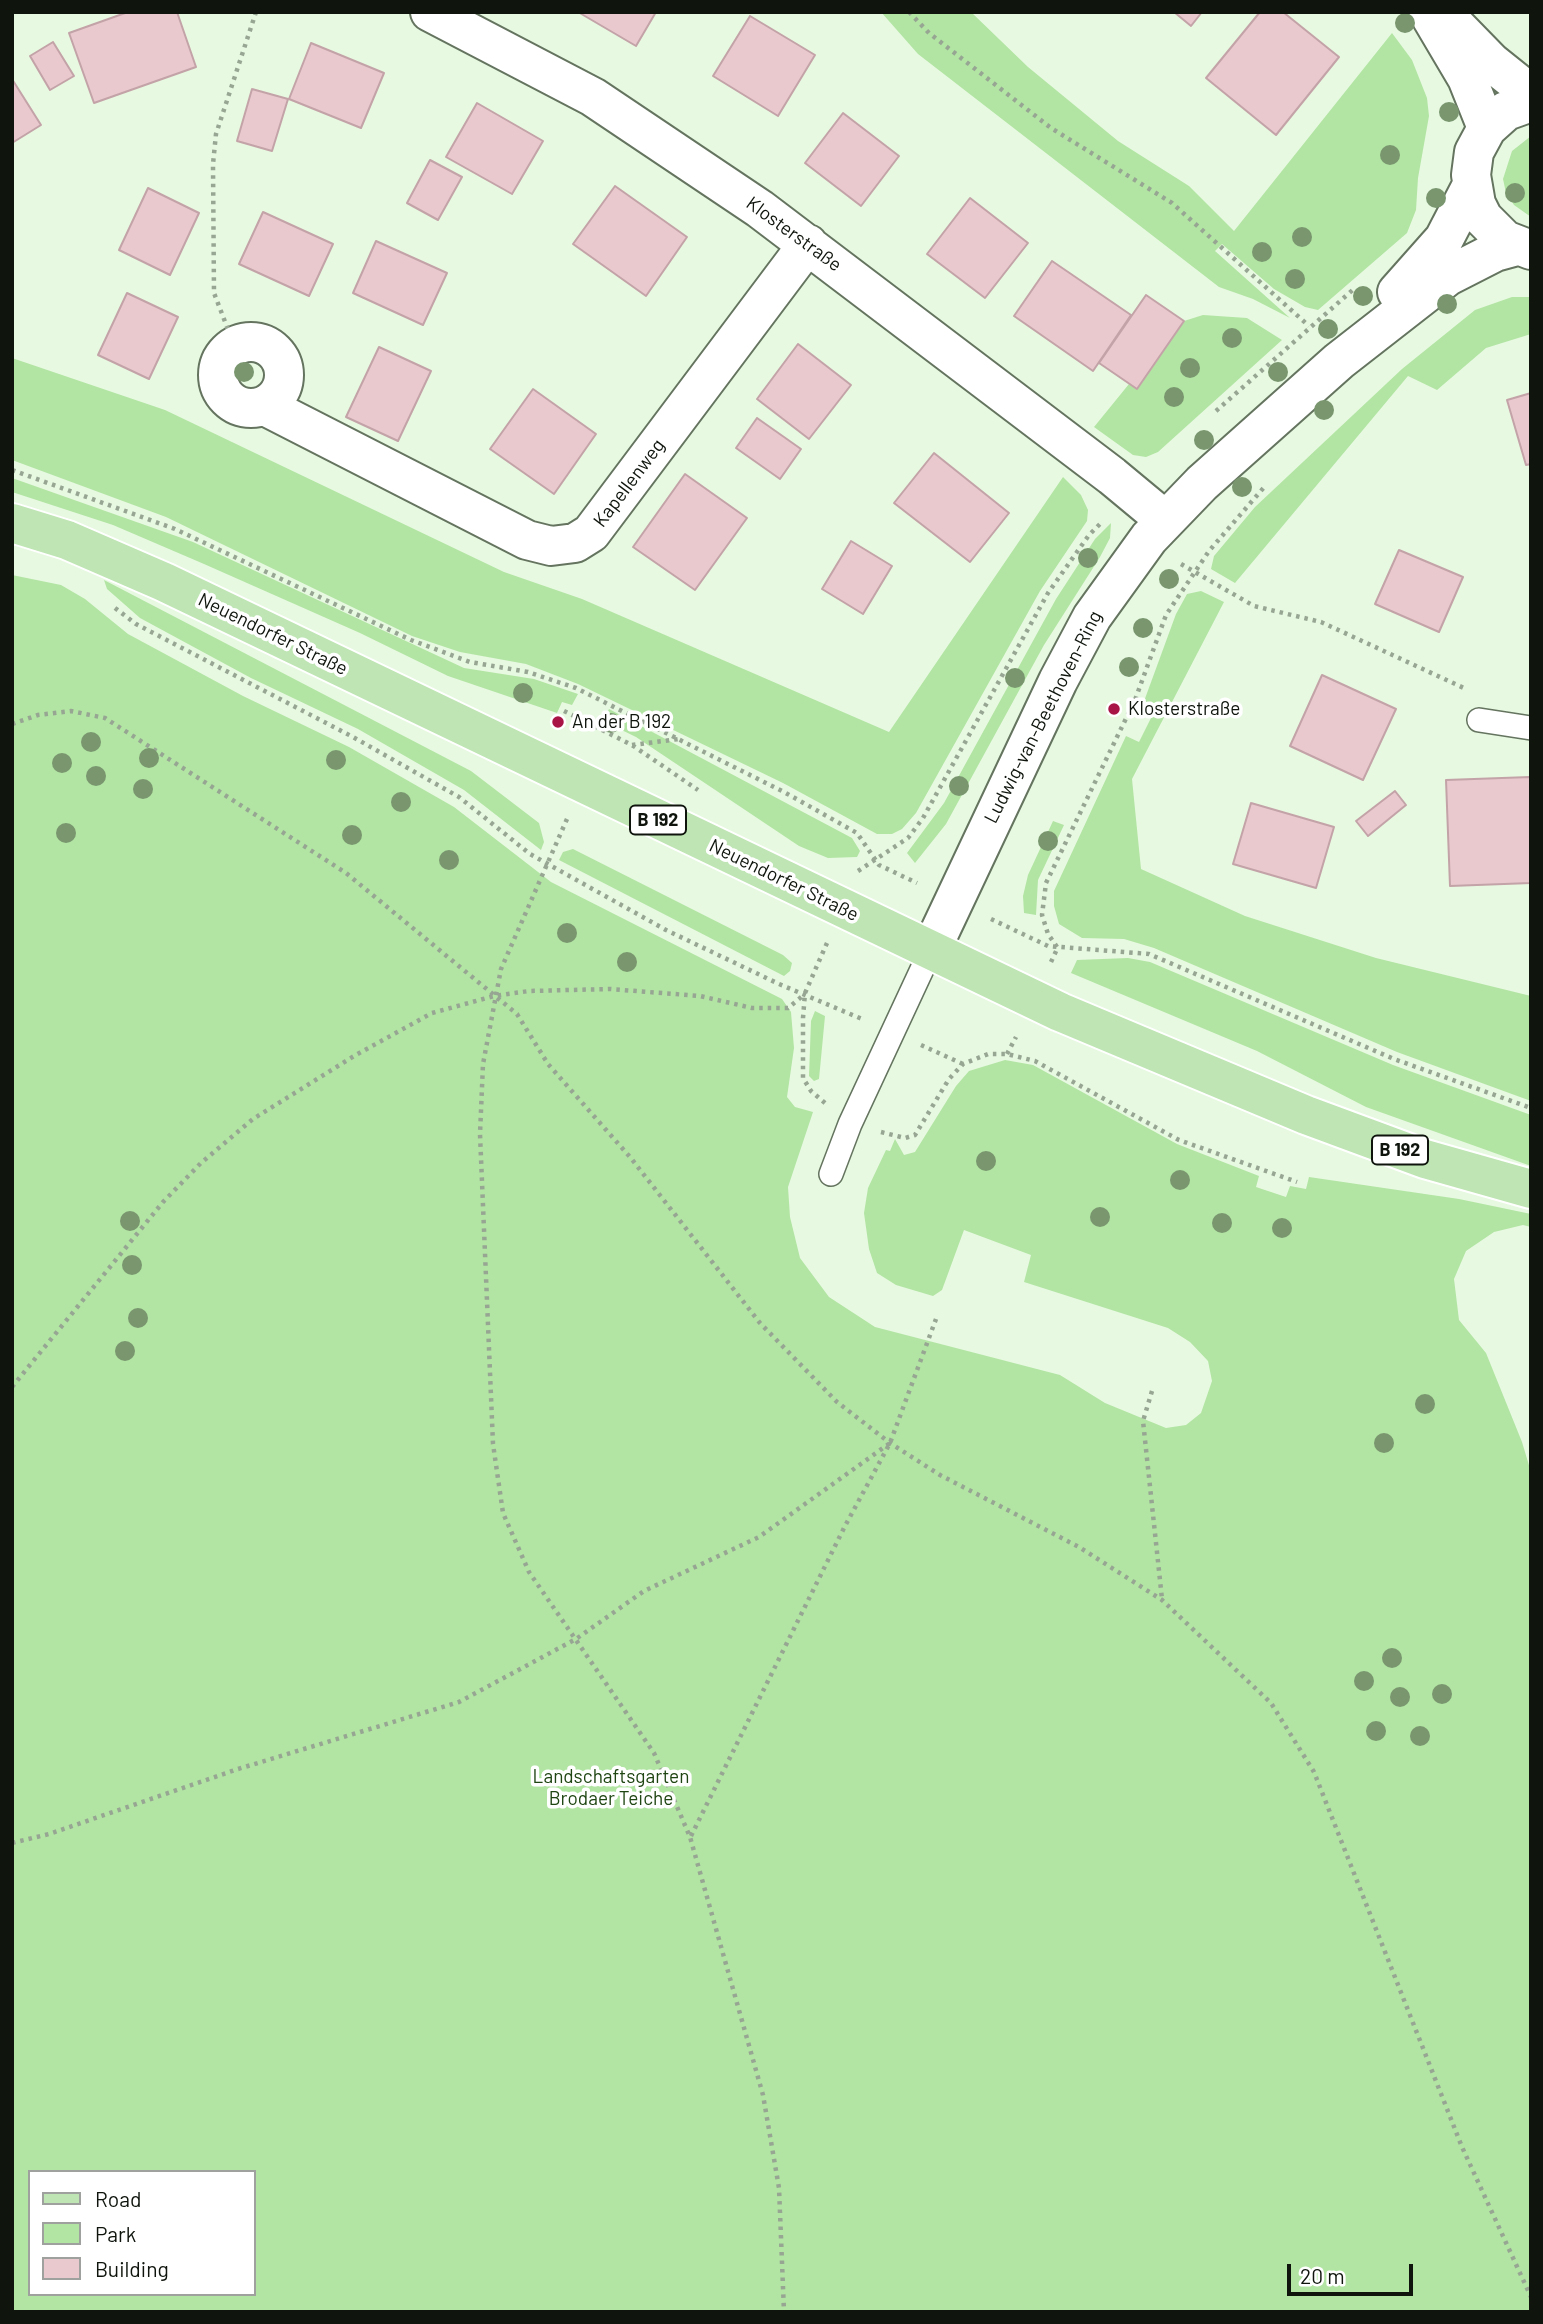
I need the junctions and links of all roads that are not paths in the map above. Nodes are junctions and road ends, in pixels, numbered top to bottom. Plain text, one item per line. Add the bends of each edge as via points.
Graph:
1 (430, 12) edge
2 (1428, 12) edge
3 (1442, 12) edge
4 (1531, 94) edge
5 (1531, 102) edge
6 (1487, 128) junction
7 (1471, 187) junction
8 (808, 244) junction
9 (1524, 248) edge
10 (234, 345) road end
11 (1339, 360) junction
12 (1164, 520) junction
13 (12, 523) edge
14 (1479, 720) dead end
15 (1531, 728) edge
16 (931, 950) junction
17 (831, 1174) dead end
18 (1531, 1189) edge

1 - 8 street, Klosterstraße via 593,97
2 - 6 street via 1467,78
3 - 4 street via 1491,62
5 - 6 street via 1506,111
6 - 7 street, Ludwig-van-Beethoven-Ring via 1474,152
7 - 9 street, Ludwig-van-Beethoven-Ring via 1483,218 1505,240
7 - 11 street, Ludwig-van-Beethoven-Ring via 1444,239
8 - 10 street, Kapellenweg via 591,533 575,543 551,546 527,540 265,407 236,406 222,393 216,376 219,362
8 - 12 street, Klosterstraße
9 - 11 street, Ludwig-van-Beethoven-Ring via 1495,252 1448,276
11 - 12 street, Ludwig-van-Beethoven-Ring
12 - 16 street, Ludwig-van-Beethoven-Ring via 1092,617 1020,757
13 - 16 main road, Neuendorfer Straße / B 192 via 67,540 164,582
14 - 15 lane
16 - 17 lane
16 - 18 main road, Neuendorfer Straße / B 192 via 1071,1017 1272,1102 1425,1159

